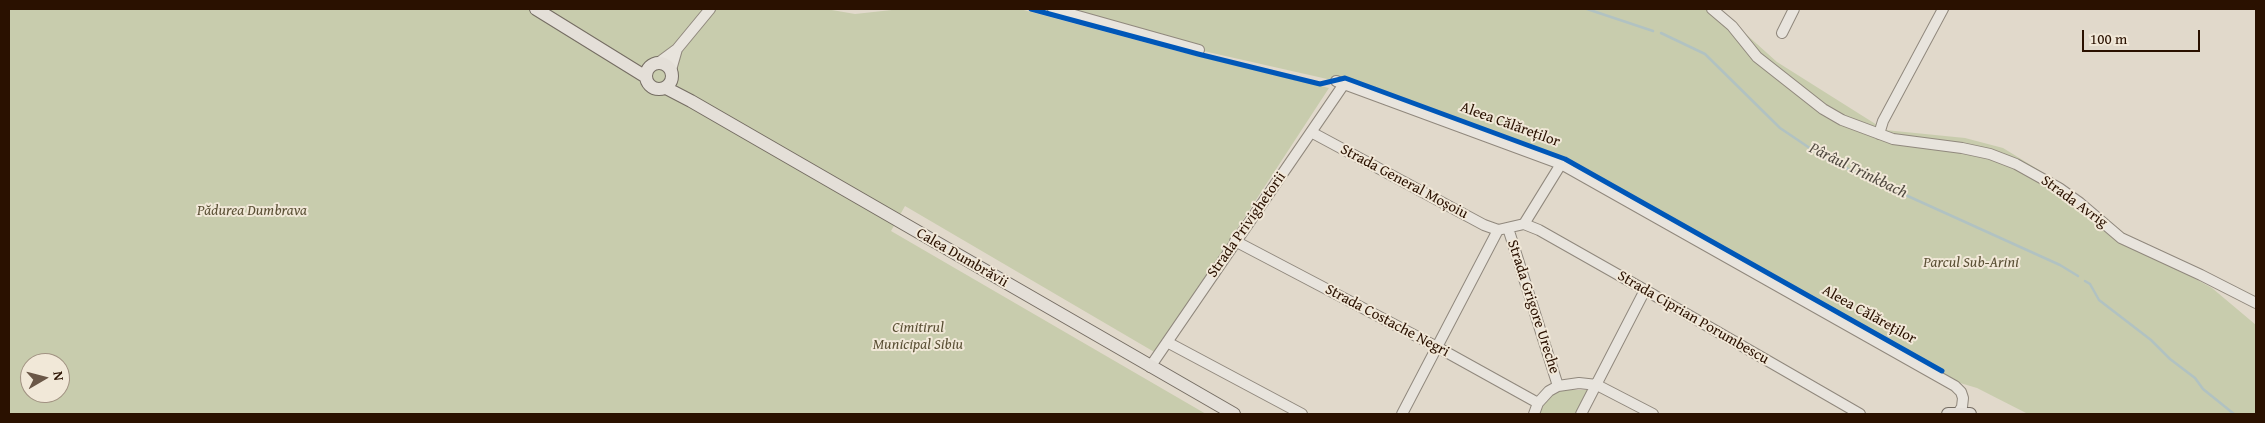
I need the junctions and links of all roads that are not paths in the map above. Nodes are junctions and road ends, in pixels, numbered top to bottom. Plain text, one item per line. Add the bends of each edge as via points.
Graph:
1 (536, 9) edge
2 (710, 9) edge
3 (1053, 9) edge
4 (1712, 9) edge
5 (1794, 9) edge
6 (1943, 9) edge
7 (1782, 33) dead end
8 (677, 48) junction
9 (1199, 50) dead end
10 (652, 69) junction
11 (670, 80) junction
12 (1340, 83) joint
13 (1311, 132) junction
14 (1879, 134) junction
15 (1561, 164) junction
16 (1524, 224) junction
17 (1503, 229) junction
18 (1236, 241) junction
19 (1645, 290) junction
20 (2256, 303) edge
21 (1167, 342) junction
22 (1437, 347) junction
23 (1150, 366) junction
24 (1597, 385) junction
25 (1558, 386) junction
26 (1538, 403) junction
27 (1234, 414) edge
28 (1302, 414) edge
29 (1402, 414) edge
30 (1534, 414) edge
31 (1581, 414) edge
32 (1653, 414) edge
33 (1860, 414) edge
34 (1955, 414) edge

1 - 10 main road via 627,64
2 - 8 street
3 - 9 street
4 - 14 street, Strada Avrig via 1732,26 1757,56 1823,109 1848,123
5 - 7 street
6 - 14 street
8 - 10 street
8 - 11 street
10 - 11 main road via 666,65
10 - 11 main road via 648,84 654,89
11 - 23 main road, Calea Dumbrăvii via 691,101
12 - 13 street, Strada Privighetorii
12 - 15 street, Aleea Călăreților
13 - 17 street, Strada General Moșoiu via 1484,225
13 - 18 street, Strada Privighetorii
14 - 20 street, Strada Avrig via 1990,154 2016,164 2066,193 2121,238
15 - 16 street
15 - 34 street, Aleea Călăreților via 1955,386 1963,398 1962,407
16 - 17 street
16 - 19 street, Strada Ciprian Porumbescu
17 - 22 street
17 - 25 street, Strada Grigore Ureche
18 - 21 street, Strada Privighetorii
18 - 22 street, Strada Costache Negri
19 - 24 street
19 - 33 street, Strada Ciprian Porumbescu
21 - 23 street, Strada Privighetorii
21 - 28 street
22 - 26 street, Strada Costache Negri
22 - 29 street
23 - 27 main road, Calea Dumbrăvii
24 - 25 street
24 - 31 street
24 - 32 street
25 - 26 street
26 - 30 street

